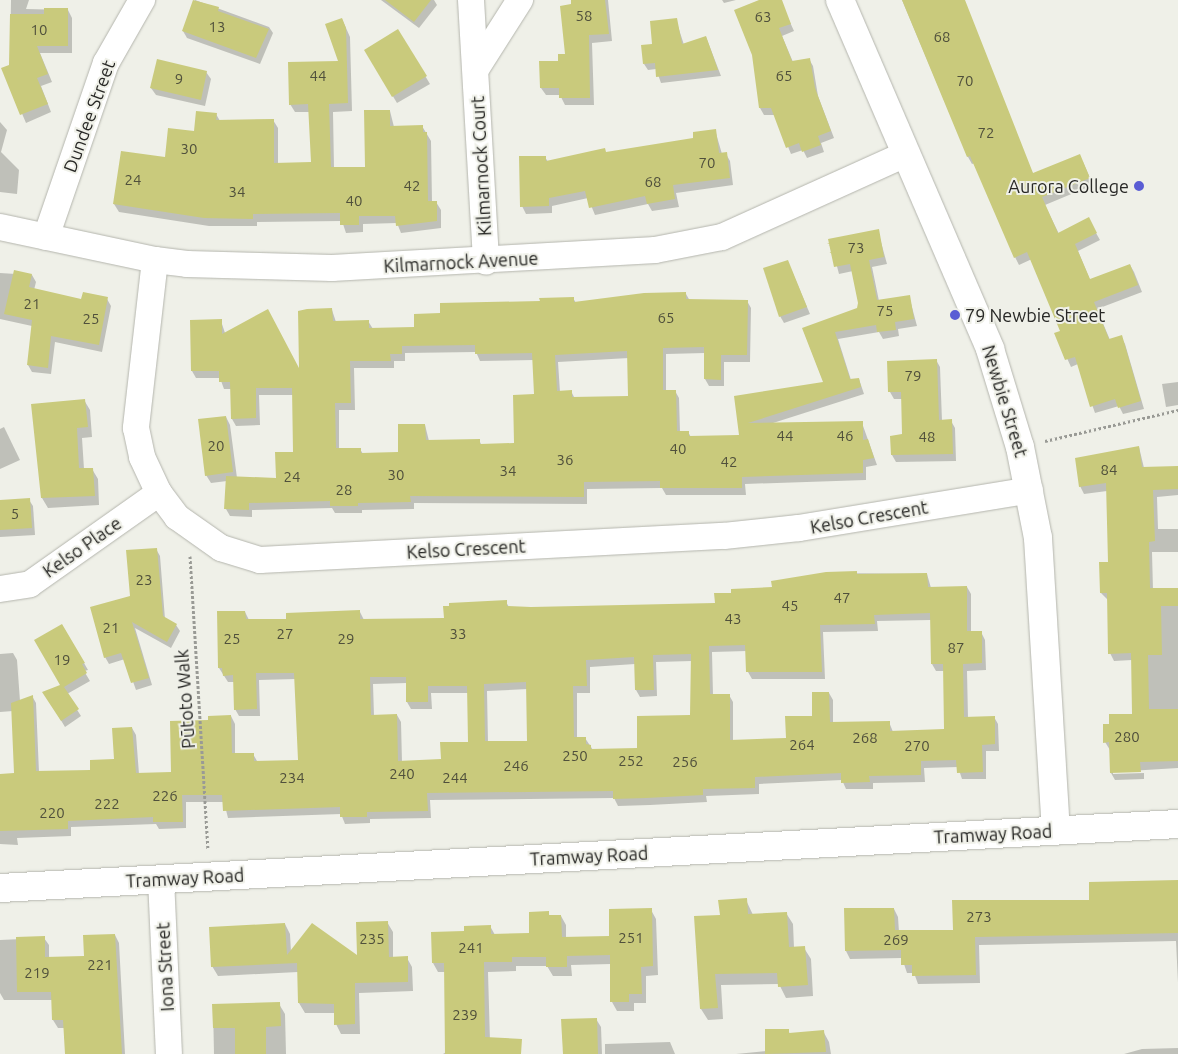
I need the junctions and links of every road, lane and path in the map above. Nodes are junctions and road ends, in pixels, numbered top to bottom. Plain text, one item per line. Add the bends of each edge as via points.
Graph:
1 (142, 0) edge
2 (471, 0) edge
3 (520, 0) edge
4 (840, 0) edge
5 (476, 69) junction
6 (906, 154) junction
7 (0, 227) edge
8 (46, 237) junction
9 (155, 260) junction
10 (486, 262) junction
11 (1178, 410) edge
12 (1020, 446) junction
13 (1030, 490) junction
14 (159, 493) junction
15 (189, 548) dead end
16 (0, 589) edge
17 (1178, 824) edge
18 (1056, 830) junction
19 (208, 848) dead end
20 (161, 879) junction
21 (0, 888) edge
22 (169, 1054) edge

1 - 8 street, Dundee Street via 106,63
2 - 5 street, Kilmarnock Court
3 - 5 street
4 - 6 street, Newbie Street
5 - 10 street, Kilmarnock Court
6 - 10 street, Kilmarnock Avenue via 722,237 655,250
6 - 12 street, Newbie Street via 990,349
7 - 8 street, Kilmarnock Avenue
8 - 9 street, Kilmarnock Avenue
9 - 10 street, Kilmarnock Avenue via 332,268
9 - 14 street, Kelso Crescent via 136,428 142,457
11 - 12 path
12 - 13 street, Newbie Street
13 - 14 street, Kelso Crescent via 799,528 724,536 260,560 222,548 196,532 177,517
13 - 18 street, Newbie Street via 1038,538
14 - 16 street, Kelso Place via 30,584
15 - 19 path, Pūtoto Walk
17 - 18 street, Tramway Road
18 - 20 street, Tramway Road
20 - 21 street, Tramway Road
20 - 22 street, Iona Street

